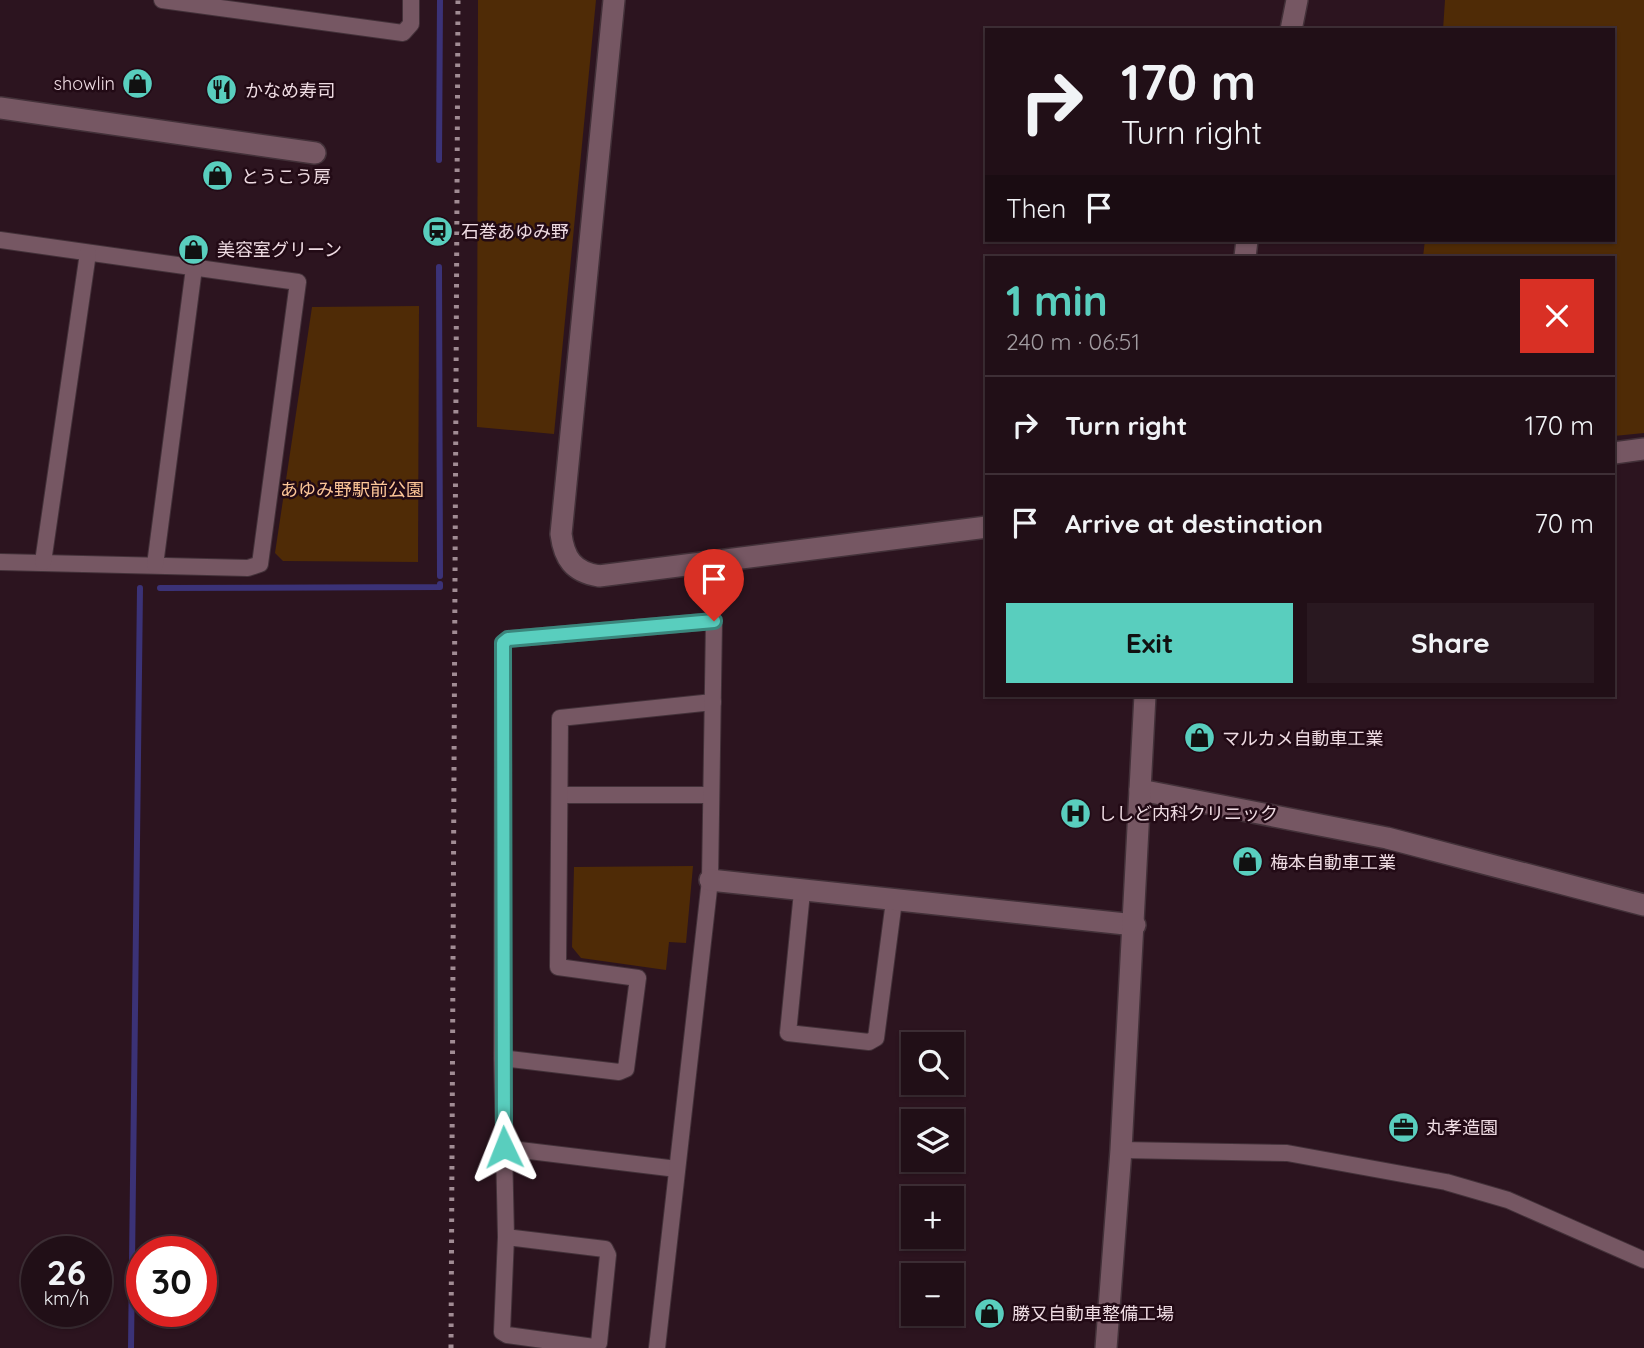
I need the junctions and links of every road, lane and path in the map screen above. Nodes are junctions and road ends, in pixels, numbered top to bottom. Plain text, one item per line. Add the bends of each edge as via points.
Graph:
1 (162, 0) edge
2 (411, 0) edge
3 (614, 0) edge
4 (1297, 0) edge
5 (252, 6) edge
6 (1291, 28) edge
7 (0, 108) edge
8 (315, 153) dead end
9 (0, 240) edge
10 (88, 253) junction
11 (194, 268) junction
12 (1644, 449) edge
13 (1615, 453) edge
14 (985, 527) edge
15 (0, 562) edge
16 (43, 562) junction
17 (155, 565) junction
18 (1145, 697) edge
19 (713, 702) junction
20 (1140, 790) junction
21 (561, 795) junction
22 (710, 795) junction
23 (710, 880) junction
24 (802, 892) junction
25 (894, 901) junction
26 (1644, 905) edge
27 (1135, 925) junction
28 (502, 1058) junction
29 (504, 1147) junction
30 (1121, 1150) junction
31 (677, 1169) junction
32 (506, 1237) junction
33 (1644, 1260) edge
34 (657, 1348) edge
35 (1106, 1348) edge

1 - 5 street
2 - 5 street via 411,24 403,33
3 - 14 street via 561,534 564,553 584,573 598,576
4 - 6 street
7 - 8 street
9 - 10 street
10 - 11 street
10 - 16 street
11 - 17 street
11 - 17 street via 298,282 264,551 260,564 248,568
12 - 13 street
15 - 16 street
16 - 17 street
18 - 20 street
19 - 21 street via 560,718
19 - 22 street
19 - 28 street via 714,621 503,643
20 - 26 street via 1387,838
20 - 27 street
21 - 22 street
21 - 28 street via 558,967 638,978 626,1069 619,1072
22 - 23 street
23 - 24 street
23 - 31 street
24 - 25 street
24 - 25 street via 788,1033 869,1042 876,1038
25 - 27 street
27 - 30 street
28 - 29 street
29 - 31 street
29 - 32 street
30 - 33 street via 1287,1153 1446,1182 1508,1200
30 - 35 street
31 - 34 street
32 - 32 street via 502,1332 594,1347 599,1343 605,1249

